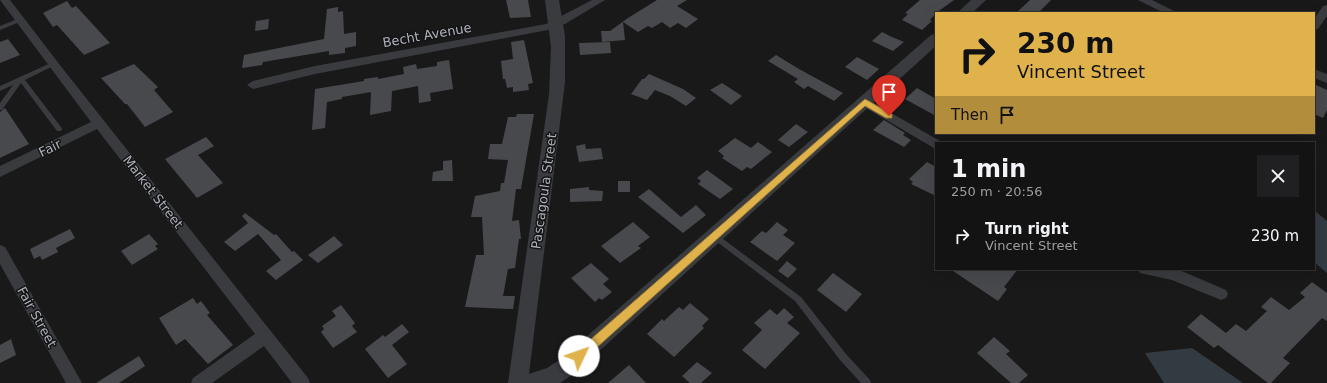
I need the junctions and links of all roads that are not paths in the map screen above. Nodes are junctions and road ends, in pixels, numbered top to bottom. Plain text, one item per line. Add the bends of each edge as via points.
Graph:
1 (5, 0) edge
2 (552, 0) edge
3 (600, 0) edge
4 (979, 0) edge
5 (1143, 0) edge
6 (1327, 8) edge
7 (965, 12) edge
8 (1171, 12) edge
9 (20, 20) junction
10 (558, 24) junction
11 (1315, 26) edge
12 (0, 28) edge
13 (935, 39) edge
14 (53, 64) junction
15 (1315, 73) edge
16 (21, 79) junction
17 (1327, 79) edge
18 (253, 85) dead end
19 (0, 89) edge
20 (865, 102) junction
21 (0, 108) edge
22 (99, 123) junction
23 (59, 128) dead end
24 (935, 143) edge
25 (0, 172) edge
26 (715, 236) junction
27 (0, 251) edge
28 (1151, 270) edge
29 (1221, 294) dead end
30 (265, 336) junction
31 (74, 383) edge
32 (199, 383) edge
33 (302, 383) edge
34 (518, 383) edge
35 (532, 383) edge
36 (867, 383) edge

1 - 9 street, Market Street
2 - 10 street, Pascagoula Street
3 - 10 street, Becht Avenue
4 - 7 street
5 - 8 street
6 - 11 street
9 - 12 lane
9 - 14 street, Market Street
10 - 18 street, Becht Avenue via 315,70
10 - 34 street, Pascagoula Street via 557,94
13 - 20 street
14 - 16 lane
14 - 22 street, Market Street
15 - 17 street
16 - 19 lane
16 - 21 lane
16 - 23 lane
20 - 24 street
20 - 26 street
22 - 25 street, Fair
22 - 30 street, Market Street
26 - 35 street via 568,366 553,376
26 - 36 lane via 798,299
27 - 31 street, Fair Street
28 - 29 street via 1174,274
30 - 32 street
30 - 33 street, Market Street

